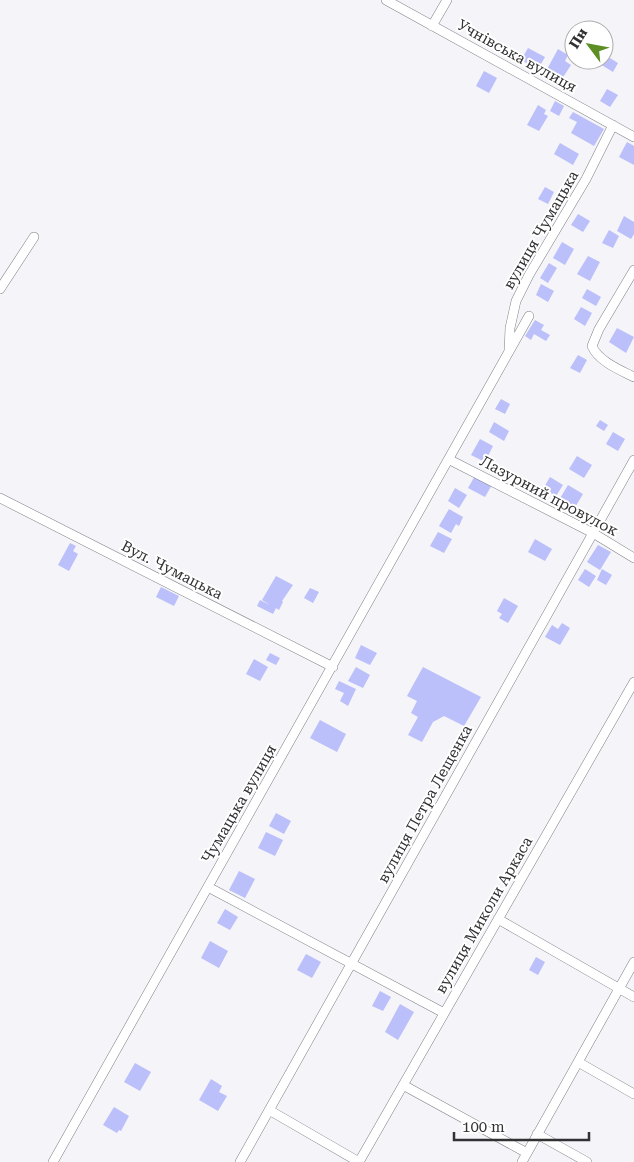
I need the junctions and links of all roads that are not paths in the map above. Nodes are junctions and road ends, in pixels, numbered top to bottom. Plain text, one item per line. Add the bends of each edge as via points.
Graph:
1 (386, 0) edge
2 (447, 0) edge
3 (432, 26) junction
4 (613, 125) junction
5 (634, 137) edge
6 (34, 237) dead end
7 (634, 270) edge
8 (0, 289) edge
9 (529, 316) dead end
10 (509, 354) junction
11 (634, 377) edge
12 (450, 460) junction
13 (634, 460) edge
14 (0, 498) edge
15 (593, 532) junction
16 (634, 558) edge
17 (332, 667) junction
18 (634, 682) edge
19 (208, 887) junction
20 (498, 919) junction
21 (634, 962) edge
22 (351, 965) junction
23 (619, 989) junction
24 (634, 997) edge
25 (444, 1013) junction
26 (578, 1062) junction
27 (403, 1085) junction
28 (634, 1094) edge
29 (269, 1110) junction
30 (537, 1134) junction
31 (527, 1152) junction
32 (53, 1162) edge
33 (240, 1162) edge
34 (359, 1162) edge
35 (522, 1162) edge
36 (587, 1162) edge

1 - 3 street, Учнівська вулиця
2 - 3 street
3 - 4 street, Учнівська вулиця
4 - 5 street, Учнівська вулиця
4 - 10 street, вулиця Чумацька via 516,301
6 - 8 street
7 - 11 street via 592,346 602,358
9 - 10 street, Чумацька вулиця
10 - 12 street, Чумацька вулиця
12 - 15 street, Лазурний провулок
12 - 17 street, Чумацька вулиця
13 - 15 street, вулиця Петра Лещенка
14 - 17 street, Вул. Чумацька
15 - 16 street, Лазурний провулок
15 - 22 street, вулиця Петра Лещенка
17 - 19 street, Чумацька вулиця
18 - 20 street, вулиця Миколи Аркаса
19 - 22 street
19 - 32 street, Чумацька вулиця
20 - 23 street
20 - 25 street, вулиця Миколи Аркаса
21 - 23 street
22 - 25 street
22 - 29 street, вулиця Петра Лещенка
23 - 24 street
23 - 26 street
25 - 27 street, вулиця Миколи Аркаса
26 - 28 street
26 - 30 street
27 - 31 street
27 - 34 street, вулиця Миколи Аркаса
29 - 33 street, вулиця Петра Лещенка
29 - 34 street
30 - 31 street
30 - 36 street
31 - 35 street

